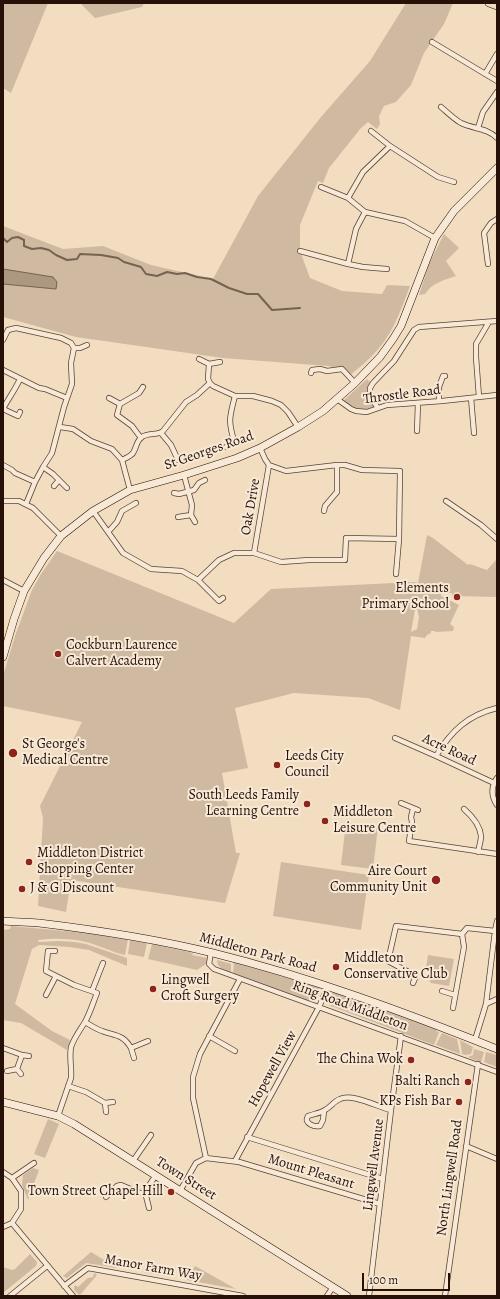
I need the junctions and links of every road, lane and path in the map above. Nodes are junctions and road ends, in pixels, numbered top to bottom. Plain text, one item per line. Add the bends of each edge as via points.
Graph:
1 (489, 3) edge
2 (497, 6) edge
3 (432, 42) dead end
4 (497, 54) edge
5 (485, 74) junction
6 (497, 81) edge
7 (497, 92) edge
8 (441, 107) dead end
9 (478, 128) junction
10 (370, 131) dead end
11 (497, 138) edge
12 (390, 146) junction
13 (497, 168) edge
14 (454, 182) dead end
15 (321, 188) dead end
16 (348, 198) junction
17 (365, 212) junction
18 (497, 219) edge
19 (435, 238) junction
20 (300, 251) dead end
21 (348, 264) junction
22 (488, 264) dead end
23 (387, 269) dead end
24 (497, 321) edge
25 (489, 322) junction
26 (3, 326) edge
27 (8, 330) junction
28 (3, 340) edge
29 (87, 345) dead end
30 (74, 348) junction
31 (200, 359) dead end
32 (220, 362) dead end
33 (209, 364) junction
34 (3, 370) edge
35 (310, 370) dead end
36 (445, 376) dead end
37 (20, 379) junction
38 (210, 383) junction
39 (355, 383) junction
40 (144, 387) dead end
41 (497, 395) edge
42 (235, 396) junction
43 (479, 397) junction
44 (67, 398) junction
45 (109, 398) dead end
46 (471, 398) junction
47 (337, 399) junction
48 (439, 401) junction
49 (418, 403) junction
50 (120, 404) junction
51 (378, 408) junction
52 (20, 412) dead end
53 (60, 427) junction
54 (298, 427) junction
55 (417, 431) dead end
56 (161, 433) junction
57 (474, 433) dead end
58 (141, 438) junction
59 (243, 441) dead end
60 (235, 444) junction
61 (226, 447) dead end
62 (260, 448) junction
63 (122, 460) junction
64 (178, 460) dead end
65 (3, 465) edge
66 (269, 465) junction
67 (337, 465) junction
68 (43, 467) junction
69 (184, 475) junction
70 (59, 480) junction
71 (205, 480) dead end
72 (34, 482) junction
73 (54, 486) dead end
74 (67, 488) dead end
75 (130, 490) junction
76 (188, 491) junction
77 (174, 493) dead end
78 (3, 501) edge
79 (446, 501) dead end
80 (136, 503) dead end
81 (26, 504) junction
82 (93, 511) junction
83 (324, 511) dead end
84 (191, 515) junction
85 (178, 516) dead end
86 (195, 522) dead end
87 (108, 532) junction
88 (61, 536) junction
89 (497, 539) edge
90 (399, 540) junction
91 (254, 553) junction
92 (396, 574) dead end
93 (3, 580) edge
94 (198, 580) junction
95 (24, 591) junction
96 (223, 598) dead end
97 (3, 657) edge
98 (497, 708) edge
99 (395, 738) dead end
100 (436, 756) junction
101 (497, 778) edge
102 (494, 783) junction
103 (401, 803) dead end
104 (497, 805) edge
105 (464, 809) dead end
106 (478, 852) junction
107 (497, 854) edge
108 (3, 920) edge
109 (497, 921) edge
110 (495, 931) junction
111 (462, 934) junction
112 (55, 951) dead end
113 (211, 952) junction
114 (102, 963) dead end
115 (56, 976) junction
116 (240, 978) junction
117 (413, 983) dead end
118 (328, 986) junction
119 (92, 991) junction
120 (442, 991) dead end
121 (46, 995) dead end
122 (456, 995) junction
123 (497, 999) edge
124 (486, 1004) junction
125 (319, 1007) junction
126 (453, 1008) dead end
127 (85, 1022) junction
128 (209, 1036) junction
129 (401, 1036) junction
130 (475, 1040) junction
131 (148, 1041) dead end
132 (3, 1048) edge
133 (131, 1048) junction
134 (497, 1048) edge
135 (235, 1051) dead end
136 (22, 1054) junction
137 (29, 1056) dead end
138 (134, 1058) dead end
139 (478, 1064) junction
140 (16, 1069) junction
141 (7, 1071) dead end
142 (497, 1072) edge
143 (21, 1074) dead end
144 (68, 1086) junction
145 (3, 1102) edge
146 (113, 1102) dead end
147 (105, 1103) junction
148 (391, 1110) junction
149 (324, 1111) dead end
150 (106, 1112) dead end
151 (58, 1116) junction
152 (151, 1135) dead end
153 (247, 1138) junction
154 (466, 1146) junction
155 (206, 1158) junction
156 (497, 1159) edge
157 (133, 1161) junction
158 (235, 1161) junction
159 (34, 1163) dead end
160 (3, 1172) edge
161 (156, 1175) junction
162 (12, 1178) junction
163 (383, 1179) junction
164 (180, 1190) junction
165 (145, 1192) junction
166 (106, 1197) dead end
167 (380, 1204) junction
168 (150, 1208) dead end
169 (12, 1223) junction
170 (3, 1227) edge
171 (47, 1266) junction
172 (64, 1286) junction
173 (333, 1287) junction
174 (10, 1296) edge
175 (73, 1296) edge
176 (243, 1296) edge
177 (327, 1296) edge
178 (347, 1296) edge
179 (369, 1296) edge
180 (445, 1296) edge

1 - 2 main road
3 - 5 street
4 - 5 street
5 - 6 street
7 - 9 street via 483,112
8 - 9 street via 462,123
9 - 11 street
10 - 12 street
12 - 14 street via 438,177
12 - 16 street via 362,172
13 - 19 street, St Georges Road via 454,211
15 - 16 street
16 - 17 street
17 - 19 street via 404,221
17 - 21 street via 356,229
18 - 22 street via 484,233
19 - 39 street, St Georges Road via 401,326 380,357
20 - 21 street
21 - 23 street via 363,268
24 - 25 street
25 - 43 street via 476,344
25 - 51 street via 419,327 414,330 394,361 370,388 371,398
26 - 27 street
27 - 28 street
27 - 30 street via 16,328 61,338 71,343
29 - 30 street
30 - 44 street via 71,362 72,384
31 - 33 street
32 - 33 street
33 - 38 street
34 - 37 street
35 - 39 street via 342,369
36 - 48 street via 439,387
37 - 44 street
37 - 52 street via 3,409 18,416
38 - 42 street
38 - 56 street via 186,402
39 - 47 street, St Georges Road
40 - 50 street via 139,393
41 - 43 street, Throstle Road
42 - 54 street via 253,396 281,405
42 - 60 street via 229,420
43 - 46 street, Throstle Road
44 - 53 street
45 - 50 street
46 - 48 street, Throstle Road
46 - 57 street
47 - 51 street, Throstle Road via 356,411 367,412
47 - 54 street, St Georges Road
48 - 49 street, Throstle Road
49 - 51 street, Throstle Road
49 - 55 street
50 - 58 street via 117,416 132,426
53 - 63 street via 73,429 90,441 112,449
53 - 68 street via 52,453
54 - 62 street, St Georges Road
56 - 58 street
56 - 64 street via 171,445
58 - 63 street via 132,454
59 - 60 street
60 - 61 street
62 - 66 street
62 - 69 street, St Georges Road
63 - 75 street
65 - 72 street
66 - 67 street via 286,471
66 - 91 street, Oak Drive
67 - 83 street via 338,492 324,506
67 - 90 street via 362,470 400,471
68 - 70 street
68 - 72 street
69 - 75 street, St Georges Road
69 - 76 street
70 - 73 street
70 - 74 street
71 - 76 street via 194,490
72 - 81 street
75 - 82 street, St Georges Road
76 - 77 street
76 - 84 street via 192,505
78 - 81 street via 19,501
79 - 89 street
80 - 87 street via 122,511
81 - 88 street
82 - 87 street
82 - 88 street, St Georges Road
84 - 85 street
84 - 86 street
87 - 94 street via 123,553 151,569 182,570
88 - 95 street, St Georges Road
90 - 91 street via 346,538 345,560 281,562
90 - 92 street
91 - 94 street via 234,553 219,560
93 - 95 street
94 - 96 street via 219,601
95 - 97 street, St Georges Road
98 - 100 street via 475,716 457,728
99 - 100 street, Acre Road
100 - 102 street, Acre Road
101 - 102 street
102 - 104 street via 492,789
103 - 106 street via 416,809 411,817 408,841
105 - 106 street via 479,829 481,836
106 - 107 street
108 - 113 street, Middleton Park Road via 107,932
109 - 110 street
110 - 111 street via 467,928
110 - 124 street
111 - 117 street via 396,926 388,961 416,976
111 - 122 street via 464,946
112 - 115 street via 48,951 46,971
113 - 116 street, Ring Road Middleton via 209,964 214,969
113 - 118 street, Middleton Park Road
114 - 119 street
115 - 119 street
115 - 121 street
116 - 125 street, Ring Road Middleton
116 - 128 street
118 - 125 street, Hopewell View
118 - 130 street, Middleton Park Road
119 - 127 street via 97,993
120 - 122 street
122 - 126 street
123 - 124 street
124 - 130 street
125 - 129 street, Ring Road Middleton
125 - 153 street, Hopewell View
127 - 133 street via 124,1038
127 - 144 street via 72,1046
128 - 135 street
128 - 155 street via 193,1077 193,1098
129 - 139 street, Ring Road Middleton
129 - 148 street, Lingwell Avenue
130 - 134 street, Middleton Park Road
131 - 133 street
132 - 136 street
133 - 138 street
136 - 137 street
136 - 140 street
139 - 142 street, Ring Road Middleton
139 - 154 street, North Lingwell Road
140 - 141 street
140 - 143 street
144 - 147 street via 86,1092
144 - 151 street
145 - 151 street, Town Street
146 - 147 street
147 - 150 street
148 - 149 street via 344,1097
148 - 163 street, Lingwell Avenue
151 - 157 street, Town Street
152 - 157 street
153 - 158 street, Hopewell View
153 - 163 street
154 - 156 street
154 - 180 street, North Lingwell Road
155 - 158 street, Mount Pleasant
155 - 164 street via 196,1163
157 - 161 street, Town Street
158 - 167 street, Mount Pleasant
159 - 162 street
160 - 162 street
161 - 164 street, Town Street
161 - 165 street
162 - 169 street via 21,1191 21,1209
163 - 167 street, Lingwell Avenue
164 - 173 street, Town Street
165 - 166 street via 140,1193 119,1185
165 - 168 street
167 - 179 street, Lingwell Avenue
169 - 170 street
169 - 171 street
171 - 172 street
171 - 174 street
172 - 175 street
172 - 176 street, Manor Farm Way via 88,1268
173 - 177 street
173 - 178 street, Town Street

